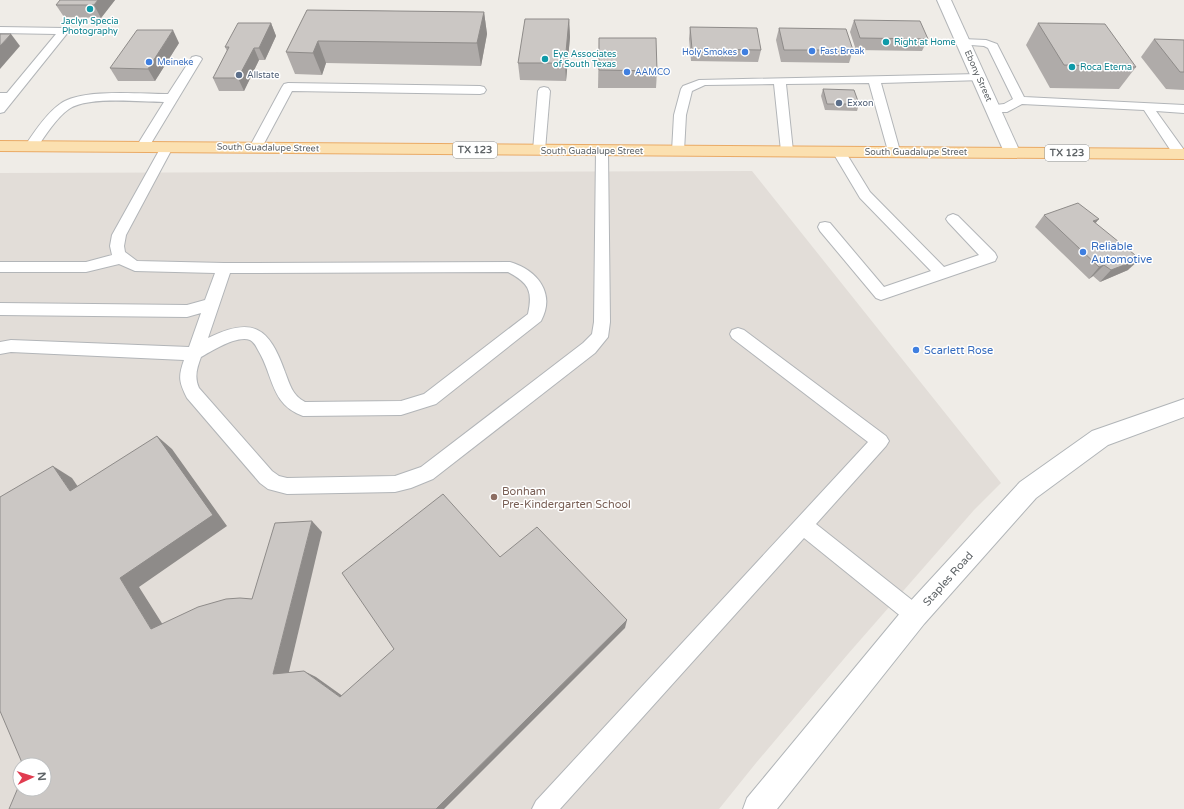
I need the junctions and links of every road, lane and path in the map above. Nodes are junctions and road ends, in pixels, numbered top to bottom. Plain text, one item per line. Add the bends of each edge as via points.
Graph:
1 (944, 0) edge
2 (0, 30) edge
3 (962, 42) junction
4 (196, 60) dead end
5 (979, 78) junction
6 (874, 80) junction
7 (780, 81) junction
8 (480, 90) dead end
9 (544, 91) dead end
10 (5, 97) edge
11 (173, 98) junction
12 (1020, 100) junction
13 (1148, 108) junction
14 (0, 109) edge
15 (992, 109) junction
16 (1184, 109) edge
17 (0, 146) edge
18 (31, 146) junction
19 (142, 147) junction
20 (167, 147) junction
21 (255, 148) junction
22 (539, 150) junction
23 (602, 151) junction
24 (678, 151) junction
25 (787, 151) junction
26 (838, 151) junction
27 (894, 151) junction
28 (1012, 152) junction
29 (1182, 154) edge
30 (953, 218) dead end
31 (825, 227) dead end
32 (120, 258) junction
33 (0, 267) edge
34 (224, 268) junction
35 (942, 274) junction
36 (211, 304) junction
37 (0, 309) edge
38 (738, 334) dead end
39 (0, 348) edge
40 (193, 354) junction
41 (1184, 408) edge
42 (803, 525) junction
43 (915, 615) junction
44 (544, 809) edge
45 (758, 809) edge

1 - 3 main road, Ebony Street
2 - 10 lane via 64,31
3 - 5 main road, Ebony Street
3 - 12 lane via 986,43 993,46
4 - 11 lane
5 - 6 lane
5 - 15 main road, Ebony Street
6 - 7 lane
6 - 27 lane
7 - 24 lane via 703,82 687,89 680,115
7 - 25 lane
8 - 21 lane via 288,87
9 - 22 lane
10 - 14 lane
11 - 18 lane via 87,98 65,106
11 - 19 lane
12 - 13 lane
12 - 15 lane via 1007,108
13 - 16 lane
13 - 29 lane
15 - 28 main road, Ebony Street
17 - 18 main road, South Guadalupe Street / TX 123
18 - 19 main road, South Guadalupe Street / TX 123
19 - 20 main road, South Guadalupe Street / TX 123
20 - 21 main road, South Guadalupe Street / TX 123
20 - 32 lane via 119,235 116,244
21 - 22 main road, South Guadalupe Street / TX 123
22 - 23 main road, South Guadalupe Street / TX 123
23 - 24 main road, South Guadalupe Street / TX 123
23 - 40 lane via 600,337 427,473 396,484 287,486 274,483 193,393 188,382 188,372
24 - 25 main road, South Guadalupe Street / TX 123
25 - 26 main road, South Guadalupe Street / TX 123
26 - 27 main road, South Guadalupe Street / TX 123
26 - 35 lane via 865,195
27 - 28 main road, South Guadalupe Street / TX 123
28 - 29 main road, South Guadalupe Street / TX 123
30 - 35 lane via 990,257
31 - 35 lane via 881,294
32 - 33 lane via 86,267
32 - 34 lane via 135,266
34 - 36 lane
34 - 40 lane via 510,267 524,273 536,286 539,300 535,317 430,399 401,408 303,409 292,404 285,396 274,365 258,336 249,333 218,340
36 - 37 lane via 187,311
36 - 40 lane
38 - 42 lane via 880,441
39 - 40 lane via 19,346
41 - 43 main road, Staples Road via 1100,438 1028,490
42 - 43 lane
42 - 44 lane
43 - 45 main road, Staples Road

